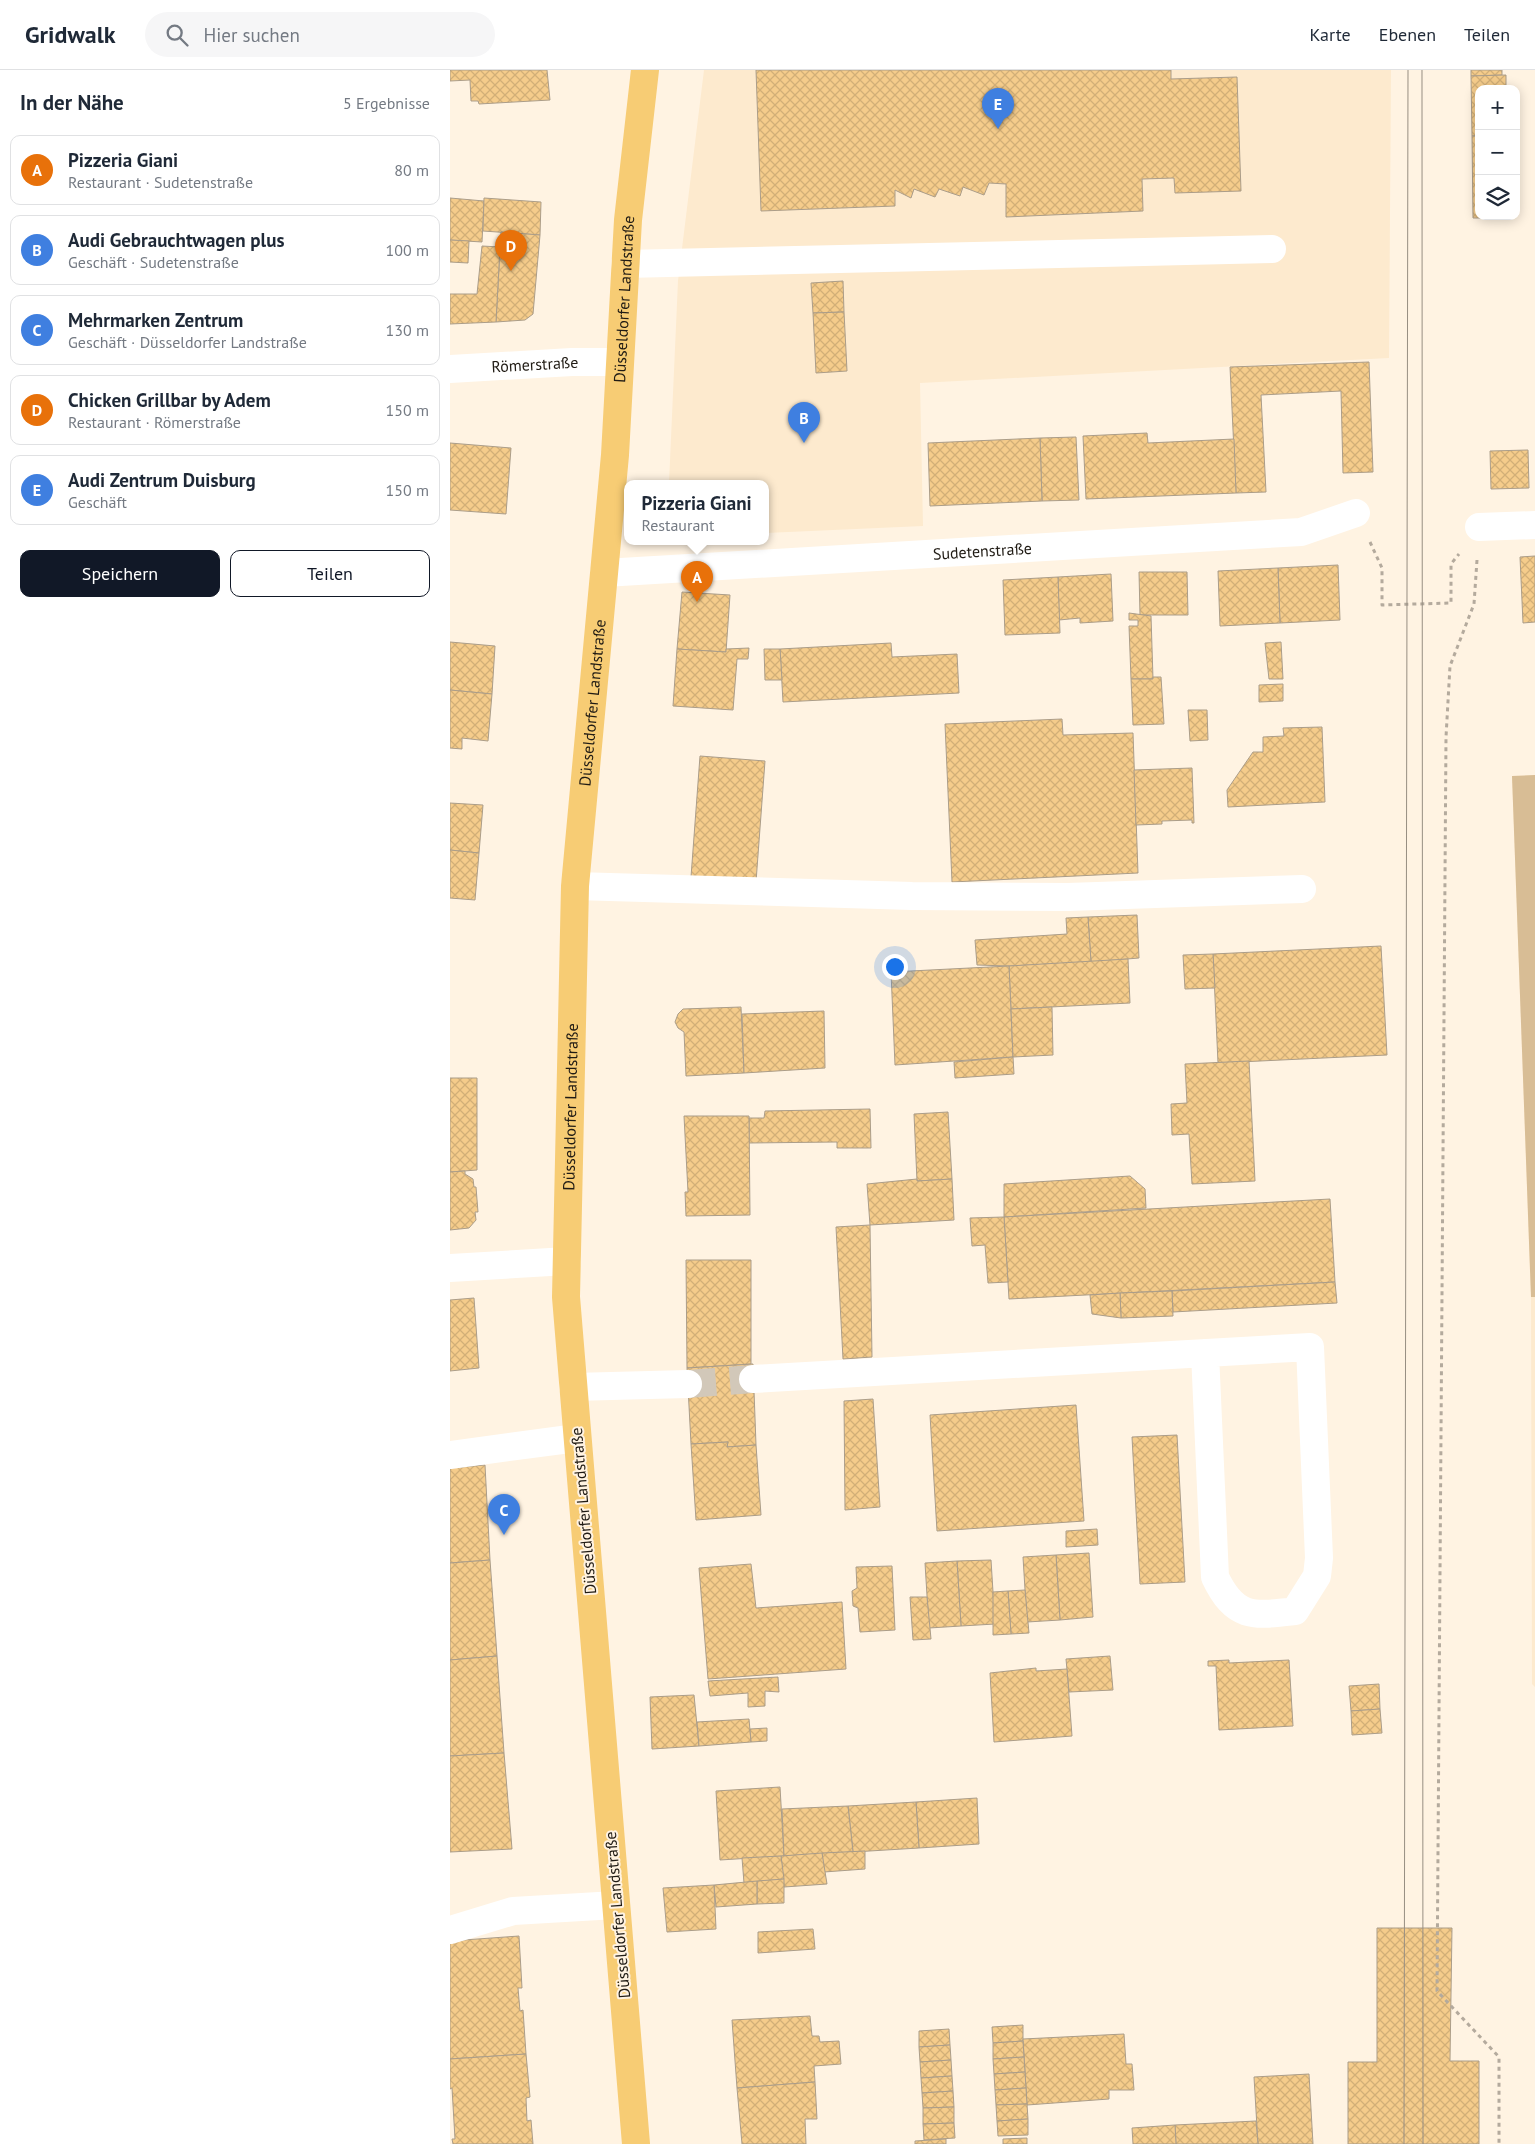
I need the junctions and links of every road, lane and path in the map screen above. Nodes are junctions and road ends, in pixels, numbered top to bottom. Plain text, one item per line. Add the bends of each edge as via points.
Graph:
1 (645, 70) edge
2 (1272, 249) dead end
3 (625, 264) junction
4 (620, 362) junction
5 (450, 368) edge
6 (1356, 513) dead end
7 (1535, 525) edge
8 (1478, 527) joint
9 (1451, 564) dead end
10 (1382, 568) dead end
11 (604, 573) junction
12 (575, 886) junction
13 (1302, 889) dead end
14 (567, 1261) junction
15 (450, 1268) edge
16 (1205, 1353) junction
17 (753, 1379) tunnel mouth
18 (688, 1384) tunnel mouth
19 (573, 1386) junction
20 (577, 1438) junction
21 (450, 1454) edge
22 (616, 1905) junction
23 (450, 1930) edge
24 (636, 2144) edge
25 (1500, 2144) edge

1 - 3 main road, Düsseldorfer Landstraße
2 - 3 street
3 - 4 main road, Düsseldorfer Landstraße
4 - 5 street, Römerstraße
4 - 11 main road, Düsseldorfer Landstraße
6 - 11 street, Sudetenstraße via 1301,532
7 - 8 street
8 - 25 path via 1474,604 1450,666 1446,737 1437,1991 1500,2057
9 - 10 path via 1451,603 1382,604
11 - 12 main road, Düsseldorfer Landstraße
12 - 13 street via 1058,897
12 - 14 main road, Düsseldorfer Landstraße
14 - 15 street
14 - 19 main road, Düsseldorfer Landstraße via 566,1297
16 - 16 street via 1214,1577 1224,1595 1242,1612 1269,1614 1295,1611 1318,1576 1310,1347
16 - 17 street
18 - 19 street
19 - 20 main road, Düsseldorfer Landstraße
20 - 21 street
20 - 22 main road, Düsseldorfer Landstraße
22 - 23 street via 513,1910
22 - 24 main road, Düsseldorfer Landstraße

